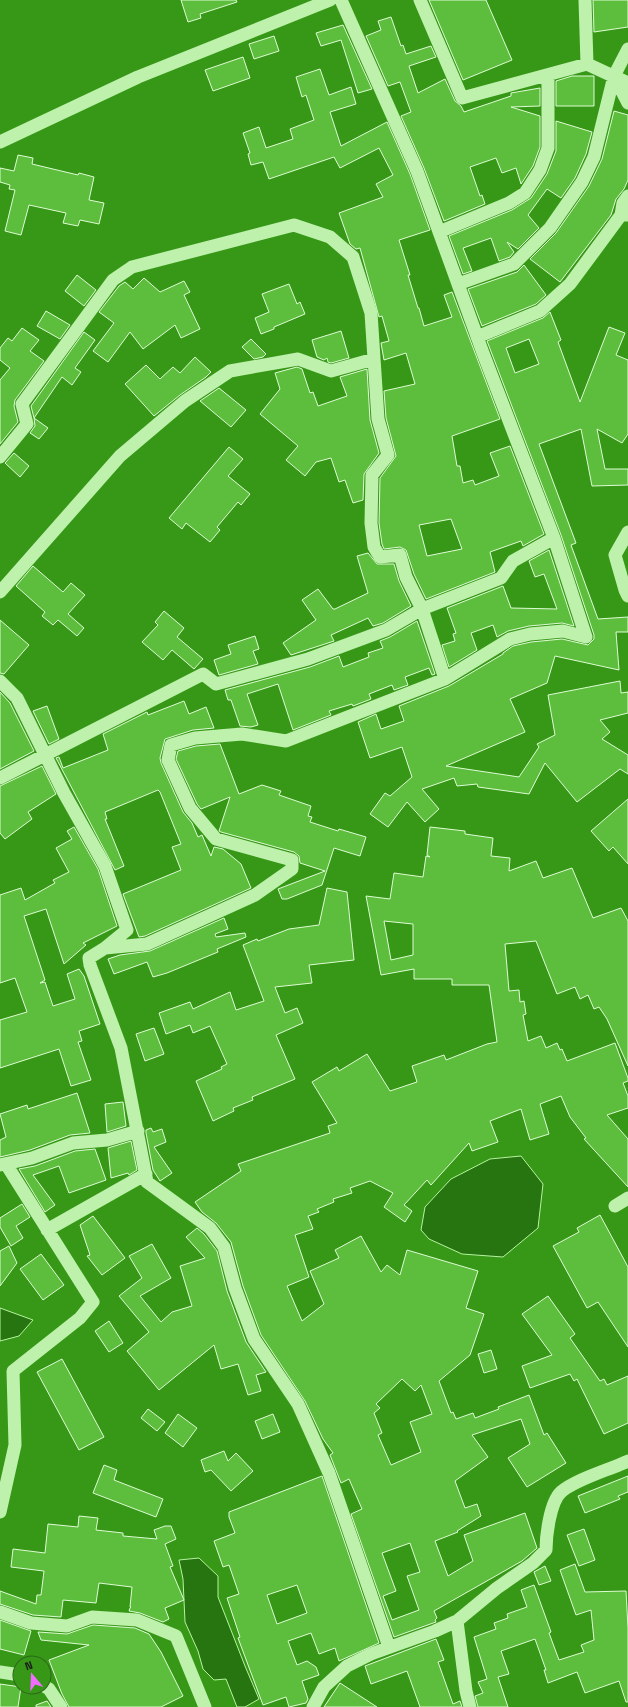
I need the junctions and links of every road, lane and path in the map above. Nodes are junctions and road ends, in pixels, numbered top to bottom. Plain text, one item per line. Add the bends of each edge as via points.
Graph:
1 (330, 0) edge
2 (341, 0) edge
3 (420, 0) edge
4 (585, 0) edge
5 (628, 49) edge
6 (587, 64) junction
7 (548, 75) junction
8 (614, 76) junction
9 (628, 83) edge
10 (628, 103) edge
11 (0, 142) edge
12 (628, 196) edge
13 (625, 215) edge
14 (439, 232) junction
15 (458, 284) junction
16 (477, 337) junction
17 (374, 359) junction
18 (0, 457) edge
19 (628, 532) edge
20 (554, 538) junction
21 (0, 592) edge
22 (628, 596) edge
23 (422, 609) junction
24 (445, 679) junction
25 (0, 681) edge
26 (45, 755) junction
27 (0, 778) edge
28 (105, 948) junction
29 (138, 1131) junction
30 (3, 1164) edge
31 (146, 1174) junction
32 (628, 1198) edge
33 (615, 1206) dead end
34 (47, 1230) junction
35 (628, 1461) edge
36 (0, 1512) edge
37 (0, 1612) edge
38 (457, 1621) junction
39 (389, 1647) junction
40 (0, 1672) edge
41 (12, 1674) edge
42 (52, 1694) edge
43 (61, 1707) edge
44 (205, 1707) edge
45 (314, 1707) edge
46 (470, 1707) edge

1 - 11 street via 138,77
2 - 14 street via 417,171
3 - 7 street via 462,98
4 - 6 street
5 - 8 street
6 - 7 street
6 - 8 street
7 - 14 street via 548,148 540,170 525,193 509,203
8 - 9 street
8 - 10 street
8 - 15 street via 594,157 582,182 550,228 514,264
12 - 13 street via 623,202
13 - 16 street via 570,284 540,311
14 - 15 street
15 - 16 street
16 - 20 street
17 - 18 street via 371,313 353,257 330,237 294,225 132,267 113,280 22,404 27,424
17 - 21 street via 331,371 298,359 230,371 185,401 120,456
17 - 23 street via 378,419 388,455 372,475 371,522 374,547 380,557 400,555 406,577
19 - 22 street via 615,555
20 - 23 street via 513,561 501,578
20 - 24 street via 586,637 563,631 510,639
23 - 24 street
23 - 26 street via 386,630 308,659 216,684 203,674
24 - 28 street via 286,741 242,734 195,738 171,745 168,760 190,808 216,839 292,860 292,869 255,894 147,944
25 - 26 street via 17,698
26 - 27 street
26 - 28 street via 105,866 127,930
28 - 29 street via 89,958 90,966 121,1048
29 - 30 street via 106,1140 73,1144 32,1158
29 - 31 street
30 - 34 street
31 - 34 street
31 - 39 street via 147,1182 210,1228 224,1247 235,1288 254,1339 298,1404 329,1473
32 - 33 street
34 - 36 street via 93,1302 80,1318 13,1371 15,1445
35 - 38 street via 560,1492 546,1529 546,1550 533,1563
37 - 44 street via 31,1623 67,1626 92,1617 137,1620 176,1636
38 - 39 street via 435,1632
38 - 46 street
39 - 45 street via 347,1666 324,1687
40 - 41 street
42 - 43 street

